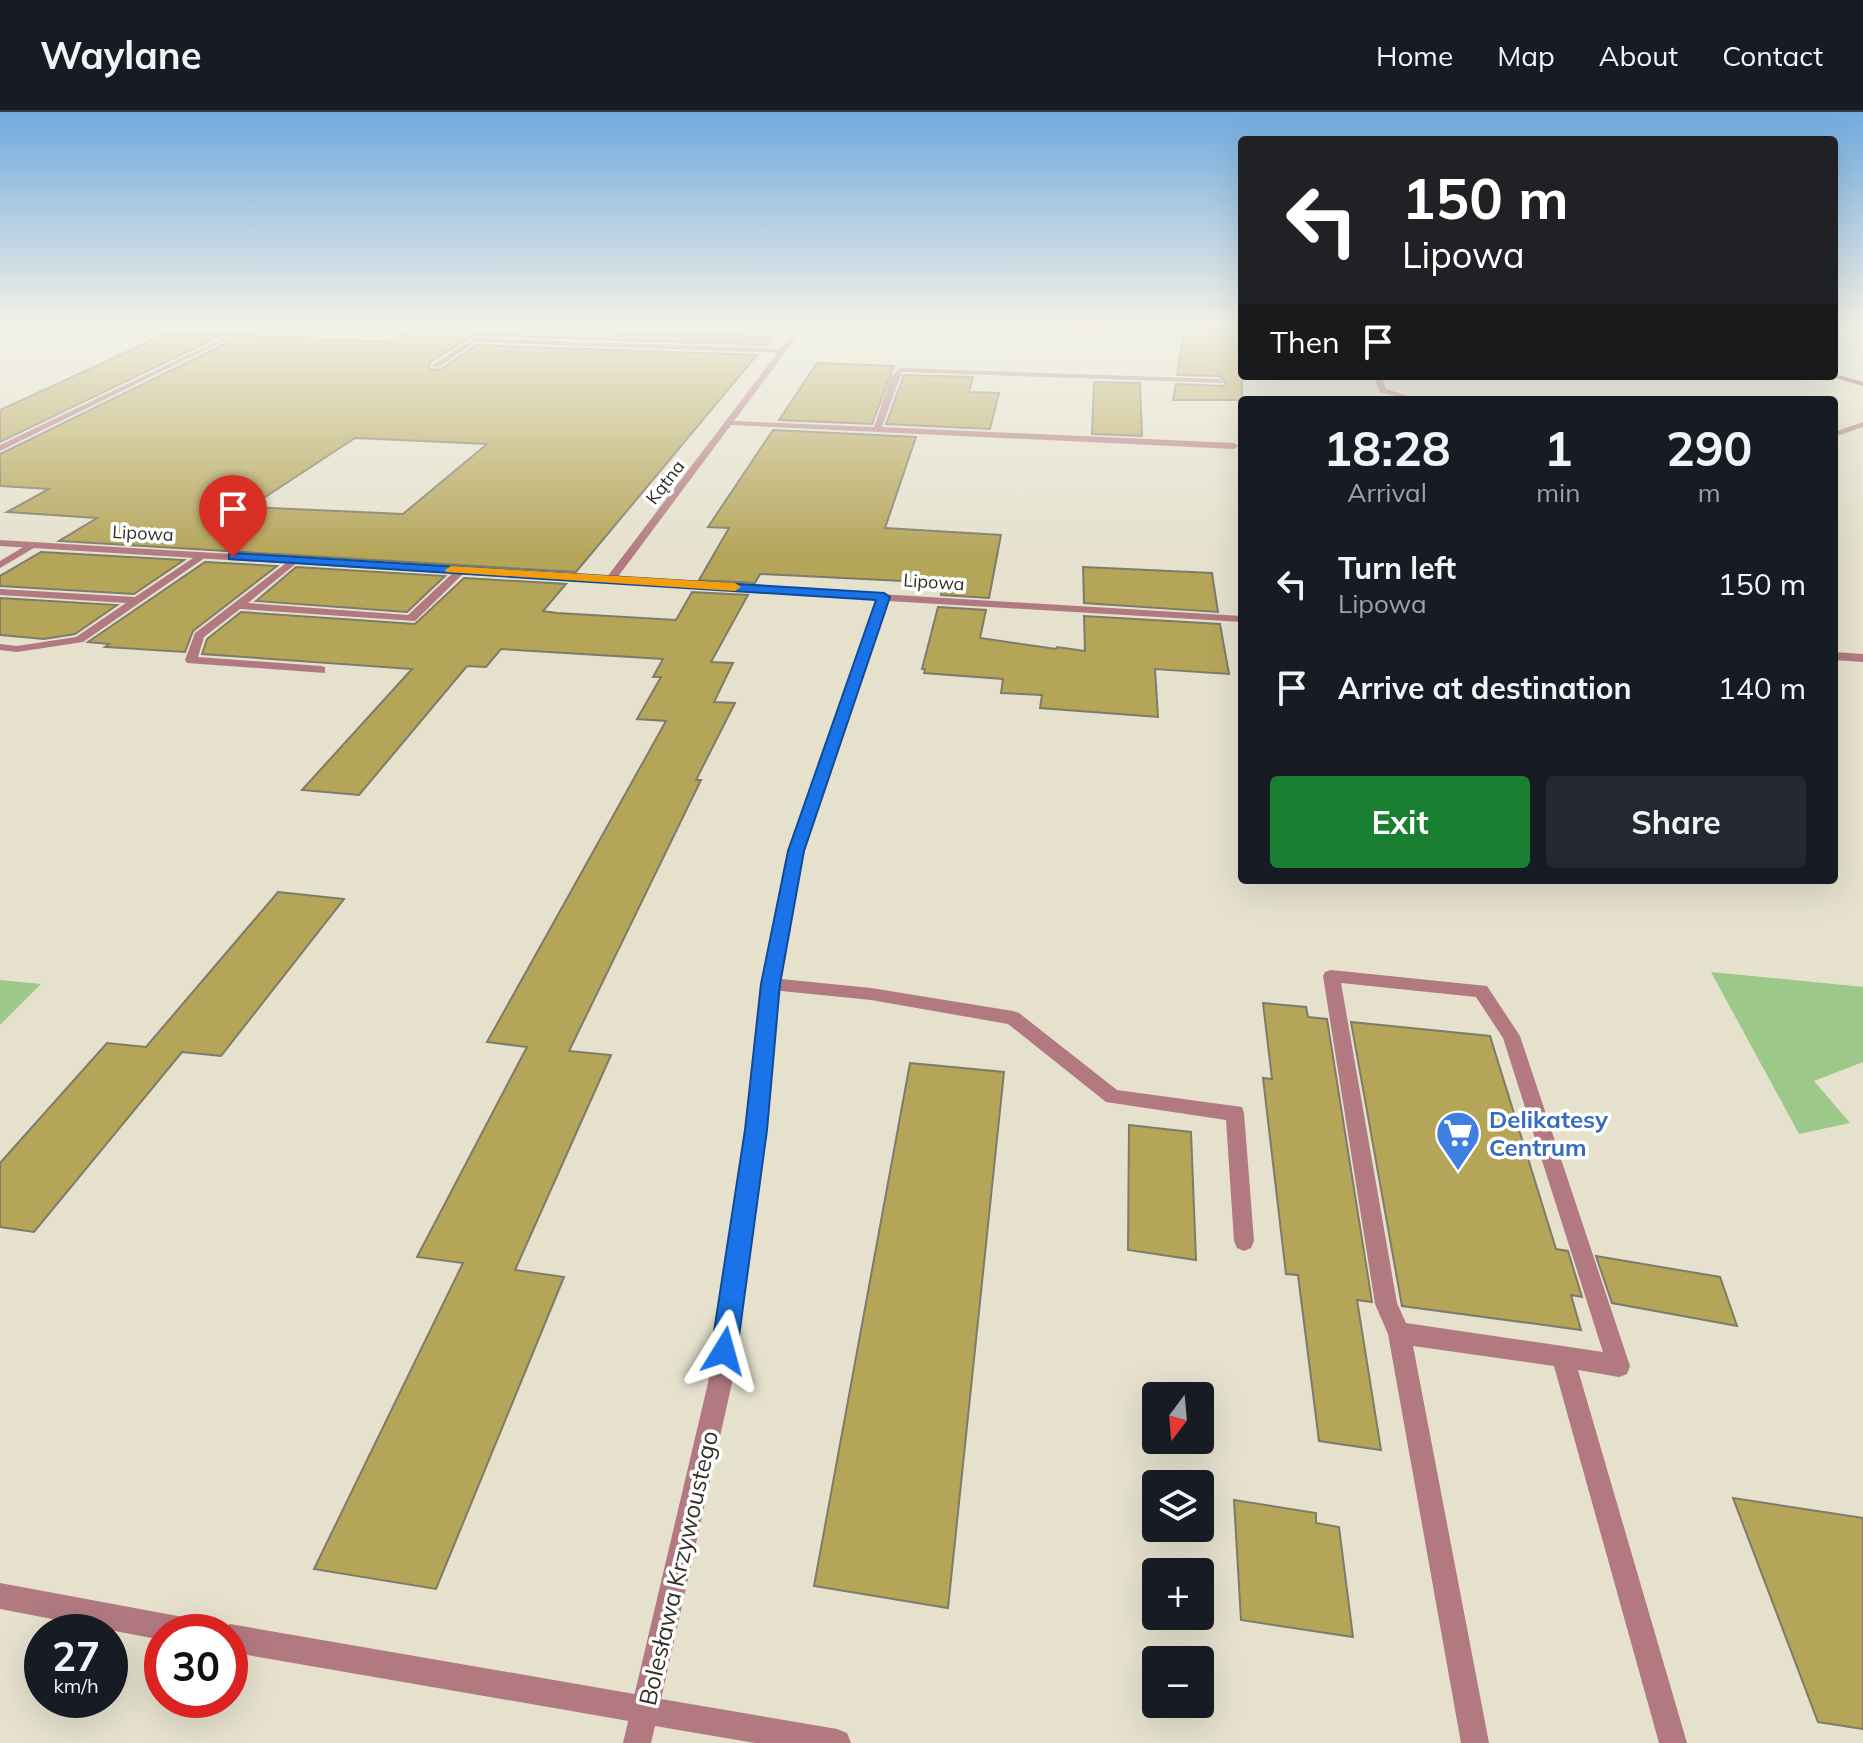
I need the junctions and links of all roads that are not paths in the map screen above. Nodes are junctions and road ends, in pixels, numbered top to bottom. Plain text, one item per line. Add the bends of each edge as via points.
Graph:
1 (93, 403) edge
2 (745, 403) edge
3 (886, 403) edge
4 (731, 423) junction
5 (1863, 424) edge
6 (877, 430) junction
7 (1838, 433) edge
8 (1234, 446) dead end
9 (0, 448) edge
10 (0, 543) edge
11 (34, 545) junction
12 (202, 555) junction
13 (294, 560) junction
14 (0, 565) edge
15 (462, 570) junction
16 (611, 579) junction
17 (0, 592) edge
18 (884, 597) junction
19 (137, 600) junction
20 (238, 606) junction
21 (1238, 619) edge
22 (0, 647) edge
23 (1838, 656) edge
24 (1863, 658) edge
25 (321, 670) dead end
26 (771, 984) junction
27 (1244, 1241) dead end
28 (1399, 1333) junction
29 (1563, 1356) junction
30 (0, 1596) edge
31 (144, 1623) edge
32 (248, 1641) edge
33 (646, 1710) junction
34 (637, 1743) edge
35 (837, 1743) edge
36 (1475, 1743) edge
37 (1673, 1743) edge

1 - 9 street
2 - 4 street, Kątna
3 - 6 street
4 - 6 street
4 - 16 street, Kątna
5 - 7 street
6 - 8 street
10 - 11 street, Lipowa
11 - 12 street, Lipowa
11 - 14 street
12 - 13 street, Lipowa
12 - 19 street
13 - 15 street, Lipowa
13 - 20 street
15 - 16 street, Lipowa
15 - 20 street via 411,619
16 - 18 street, Lipowa
17 - 19 street
18 - 21 street, Lipowa
18 - 26 street, Bolesława Krzywoustego via 796,851
19 - 22 street via 79,640
20 - 25 street via 199,635 191,660
23 - 24 street
26 - 27 street via 871,994 1013,1018 1113,1097 1235,1113
26 - 33 street, Bolesława Krzywoustego via 720,1383
28 - 29 street
28 - 29 street via 1386,1304 1331,976 1481,991 1511,1036 1619,1366
28 - 36 street
29 - 37 street
30 - 31 street
32 - 33 street
33 - 34 street, Bolesława Krzywoustego
33 - 35 street

